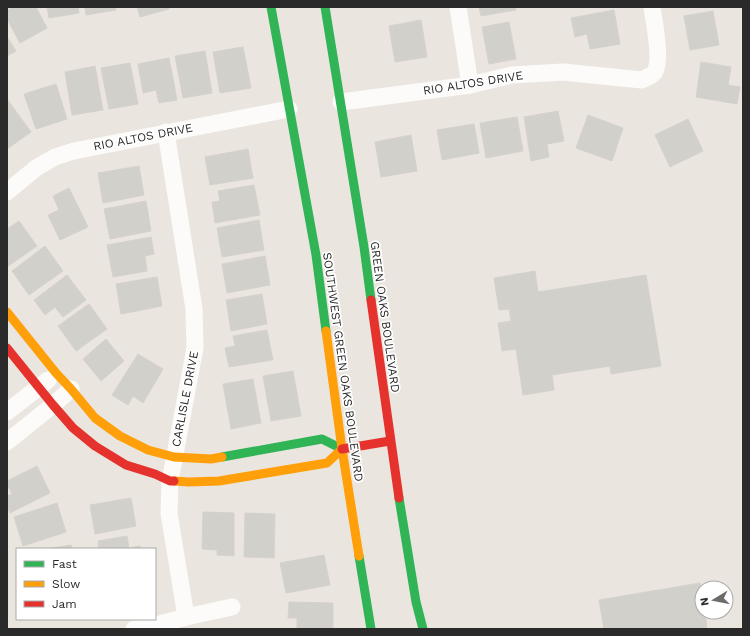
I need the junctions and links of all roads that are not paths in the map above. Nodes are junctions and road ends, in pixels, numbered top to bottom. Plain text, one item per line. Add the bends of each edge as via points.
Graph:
1 (270, 7) edge
2 (325, 7) edge
3 (458, 7) edge
4 (652, 7) edge
5 (470, 85) junction
6 (341, 102) junction
7 (289, 109) junction
8 (166, 132) junction
9 (7, 192) edge
10 (7, 312) edge
11 (7, 348) edge
12 (56, 374) junction
13 (39, 388) junction
14 (71, 389) junction
15 (53, 405) junction
16 (7, 412) edge
17 (390, 441) junction
18 (7, 442) edge
19 (342, 449) junction
20 (174, 457) junction
21 (170, 481) junction
22 (232, 608) dead end
23 (186, 617) junction
24 (134, 629) edge
25 (371, 629) edge
26 (423, 629) edge

1 - 7 main road
2 - 6 main road, GREEN OAKS BOULEVARD
3 - 5 street
4 - 5 street, RIO ALTOS DRIVE via 657,68 653,74 642,80 555,72 512,75
5 - 6 street, RIO ALTOS DRIVE
6 - 17 main road, GREEN OAKS BOULEVARD via 364,247
7 - 8 street, RIO ALTOS DRIVE
7 - 19 main road, SOUTHWEST GREEN OAKS BOULEVARD via 316,255
8 - 9 street, RIO ALTOS DRIVE via 55,157 36,168
8 - 20 street, CARLISLE DRIVE via 194,308 195,348
10 - 12 main road
11 - 13 main road
12 - 13 street
12 - 14 main road
13 - 15 main road
13 - 16 street
14 - 15 street
14 - 20 main road via 95,418 120,436 148,450
15 - 18 street
15 - 21 main road via 73,428 95,446 126,465
17 - 19 main road
17 - 26 main road, GREEN OAKS BOULEVARD via 413,587
19 - 20 main road via 322,439 211,459
19 - 21 main road via 327,463 219,481
19 - 25 main road, SOUTHWEST GREEN OAKS BOULEVARD
20 - 21 street, CARLISLE DRIVE
21 - 23 street, CARLISLE DRIVE via 169,513
22 - 23 street
23 - 24 street

